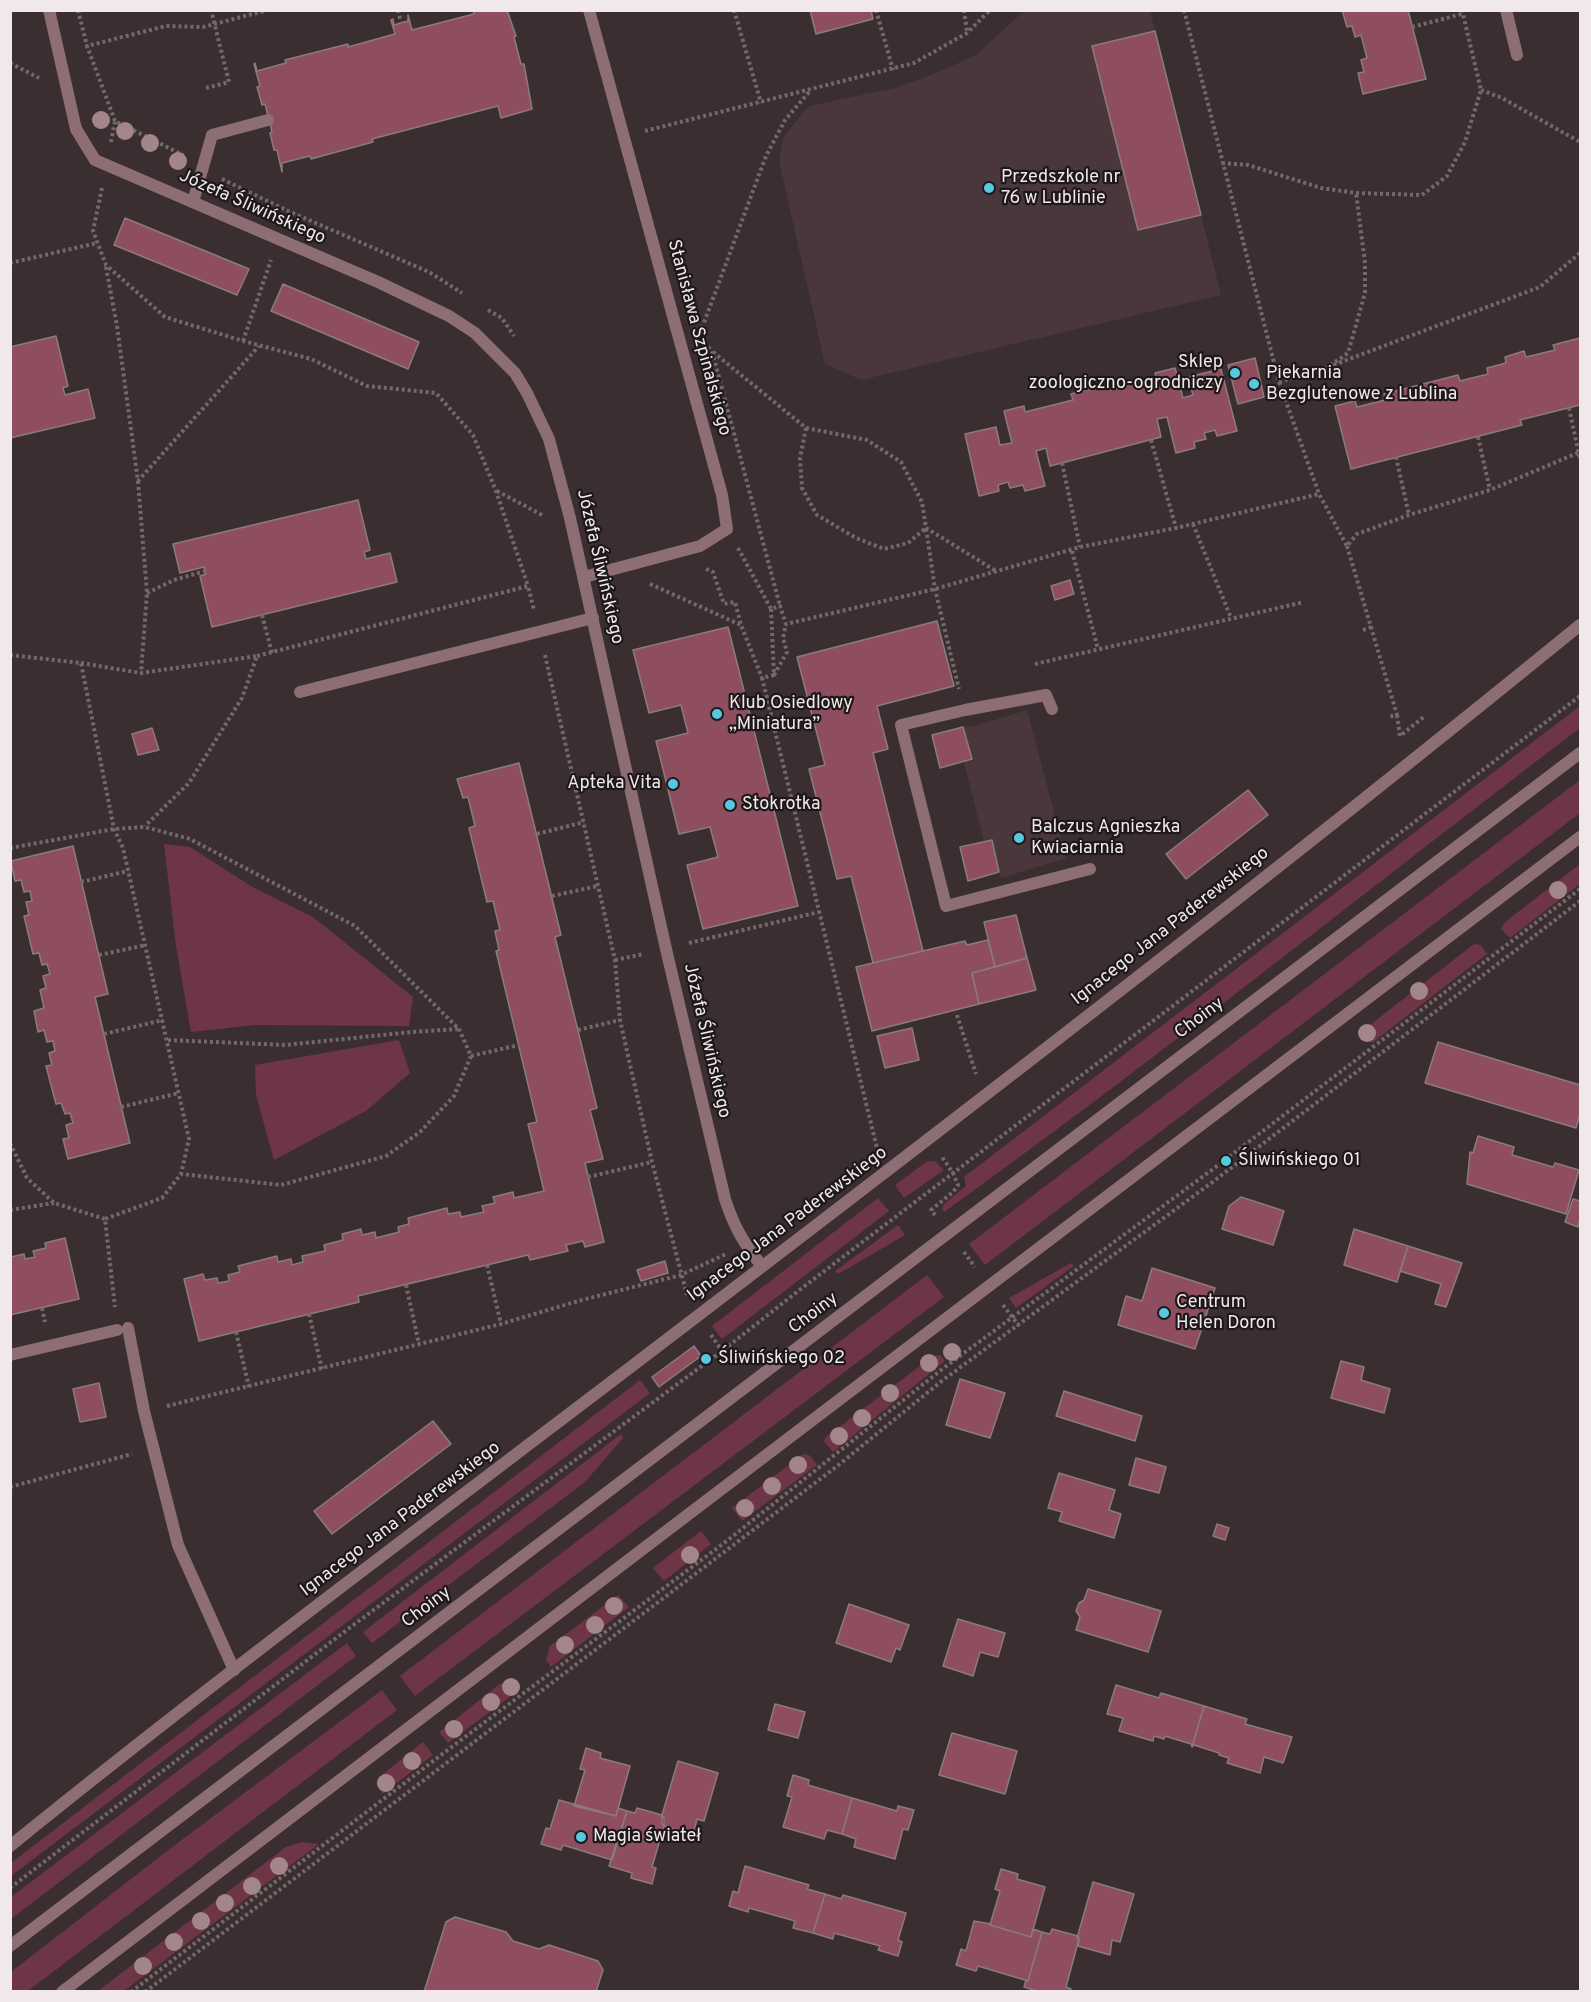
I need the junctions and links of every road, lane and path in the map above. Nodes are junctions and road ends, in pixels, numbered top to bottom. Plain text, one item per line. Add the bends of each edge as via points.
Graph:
1 (49, 10) edge
2 (78, 10) edge
3 (211, 10) edge
4 (268, 10) edge
5 (398, 10) edge
6 (589, 10) edge
7 (734, 10) edge
8 (876, 10) edge
9 (964, 10) edge
10 (990, 10) edge
11 (1184, 10) edge
12 (1506, 10) edge
13 (1462, 12) edge
14 (401, 23) dead end
15 (215, 25) junction
16 (1412, 27) dead end
17 (967, 33) junction
18 (87, 46) junction
19 (1517, 55) dead end
20 (893, 70) junction
21 (206, 88) dead end
22 (810, 90) junction
23 (1481, 90) junction
24 (761, 103) junction
25 (268, 120) dead end
26 (116, 121) junction
27 (644, 131) dead end
28 (1581, 142) edge
29 (1222, 163) junction
30 (107, 164) junction
31 (202, 170) junction
32 (1356, 193) junction
33 (193, 202) junction
34 (288, 212) junction
35 (279, 239) junction
36 (98, 243) junction
37 (1581, 253) edge
38 (10, 263) edge
39 (106, 265) junction
40 (429, 272) dead end
41 (698, 337) dead end
42 (243, 341) junction
43 (259, 346) junction
44 (712, 351) dead end
45 (1328, 367) junction
46 (1279, 382) junction
47 (1569, 408) dead end
48 (806, 428) junction
49 (1478, 437) dead end
50 (1151, 440) dead end
51 (1579, 453) edge
52 (1396, 457) dead end
53 (1581, 459) edge
54 (1062, 463) dead end
55 (138, 481) junction
56 (1490, 490) junction
57 (1319, 494) junction
58 (1409, 515) junction
59 (1193, 524) junction
60 (926, 528) junction
61 (1176, 528) junction
62 (727, 529) junction
63 (1347, 546) junction
64 (1080, 547) junction
65 (1072, 551) junction
66 (640, 562) junction
67 (698, 566) dead end
68 (205, 571) dead end
69 (997, 571) junction
70 (584, 577) junction
71 (528, 586) junction
72 (934, 589) junction
73 (147, 593) junction
74 (1304, 602) dead end
75 (771, 609) junction
76 (262, 615) dead end
77 (593, 618) junction
78 (1230, 618) junction
79 (786, 624) junction
80 (741, 625) junction
81 (1581, 625) edge
82 (1372, 627) junction
83 (1363, 630) dead end
84 (540, 631) junction
85 (1098, 650) junction
86 (272, 652) junction
87 (10, 655) edge
88 (257, 656) junction
89 (81, 663) junction
90 (1035, 663) dead end
91 (141, 673) junction
92 (774, 675) junction
93 (762, 678) junction
94 (300, 692) dead end
95 (1581, 696) edge
96 (1052, 709) dead end
97 (965, 710) junction
98 (1388, 717) dead end
99 (1581, 753) edge
100 (584, 822) junction
101 (145, 827) junction
102 (114, 829) junction
103 (537, 834) dead end
104 (1581, 837) edge
105 (10, 848) edge
106 (1090, 869) dead end
107 (128, 871) junction
108 (81, 882) dead end
109 (598, 886) junction
110 (1581, 889) edge
111 (552, 896) dead end
112 (1581, 901) edge
113 (819, 912) junction
114 (146, 945) junction
115 (666, 949) junction
116 (99, 955) dead end
117 (615, 960) junction
118 (957, 1015) dead end
119 (163, 1020) junction
120 (620, 1020) junction
121 (459, 1029) junction
122 (578, 1030) dead end
123 (104, 1034) dead end
124 (168, 1040) junction
125 (519, 1045) dead end
126 (471, 1056) junction
127 (977, 1077) dead end
128 (179, 1093) junction
129 (121, 1107) dead end
130 (10, 1143) edge
131 (887, 1145) dead end
132 (652, 1162) junction
133 (181, 1174) junction
134 (588, 1177) dead end
135 (54, 1203) junction
136 (10, 1210) edge
137 (105, 1219) junction
138 (745, 1245) junction
139 (487, 1265) dead end
140 (762, 1266) junction
141 (681, 1275) junction
142 (406, 1285) dead end
143 (689, 1301) dead end
144 (309, 1314) dead end
145 (501, 1324) junction
146 (123, 1329) junction
147 (236, 1332) dead end
148 (419, 1344) junction
149 (10, 1355) edge
150 (322, 1369) junction
151 (249, 1387) junction
152 (144, 1411) junction
153 (141, 1451) dead end
154 (10, 1488) edge
155 (234, 1670) junction
156 (10, 1846) edge
157 (10, 1888) edge
158 (10, 1946) edge
159 (62, 1992) edge
160 (131, 1992) edge
161 (145, 1992) edge

1 - 30 street, Józefa Śliwińskiego via 76,129 95,160
2 - 18 path
3 - 15 path
4 - 15 path
5 - 14 path
6 - 62 street, Stanisława Szpinalskiego via 722,495
7 - 24 path
8 - 20 path
9 - 17 path
10 - 17 path
11 - 29 path
12 - 19 street
13 - 16 path
13 - 23 path
15 - 18 path via 166,26
15 - 21 path via 229,82
17 - 20 path via 914,63
18 - 26 path
20 - 22 path
22 - 24 path
22 - 41 path via 785,120 766,156
23 - 28 path
23 - 32 path via 1465,142 1447,176 1422,195
24 - 27 path
25 - 31 street via 212,135
26 - 30 path
26 - 31 path via 184,155
29 - 32 path via 1248,165 1322,188
29 - 46 path
30 - 33 street, Józefa Śliwińskiego
30 - 36 path via 93,231
31 - 33 street
31 - 34 path
32 - 45 path via 1365,293 1348,353
33 - 35 street, Józefa Śliwińskiego
34 - 35 path
34 - 40 path
35 - 42 path
35 - 70 street, Józefa Śliwińskiego via 449,316 475,333 514,373 549,439
36 - 38 path
36 - 39 path
37 - 45 path via 1540,287
39 - 42 path via 165,316
39 - 55 path
42 - 43 path
43 - 55 path
43 - 71 path via 311,359 367,386 436,393 473,435
44 - 48 path
45 - 46 path
46 - 57 path
47 - 51 path
48 - 60 path via 867,440 901,462 922,502
48 - 60 path via 800,458 802,488 817,515 884,549 908,543
49 - 56 path
50 - 61 path
51 - 53 path
51 - 56 path
52 - 58 path
54 - 64 path
55 - 73 path
56 - 58 path
57 - 59 path
57 - 63 path
58 - 63 path via 1357,534
59 - 61 path
59 - 78 path
60 - 69 path
60 - 72 path
61 - 64 path
62 - 66 street via 700,546
62 - 75 path
63 - 82 path
64 - 65 path
65 - 69 path
65 - 85 path
66 - 70 street
66 - 80 path via 645,579 652,586
67 - 80 path via 713,572 724,604 735,602
68 - 73 path
69 - 72 path
70 - 77 street, Józefa Śliwińskiego
71 - 84 path
71 - 86 path
72 - 79 path
72 - 97 path
73 - 91 path
74 - 78 path
75 - 79 path via 780,606
75 - 92 path
76 - 86 path
77 - 84 street
77 - 115 street, Józefa Śliwińskiego
78 - 85 path
79 - 92 path via 783,638 787,652
80 - 93 path
81 - 140 street, Ignacego Jana Paderewskiego via 1408,765
82 - 83 path
82 - 98 path via 1397,715
84 - 94 street
84 - 100 path
85 - 90 path
86 - 88 path
87 - 89 path
88 - 91 path
88 - 101 path via 242,698 189,783
89 - 91 path
89 - 102 path
92 - 93 path
93 - 113 path
95 - 157 path
96 - 97 street via 1046,695
97 - 106 street via 901,725 946,906
99 - 158 street, Choiny
100 - 103 path
100 - 109 path
101 - 102 path
101 - 121 path via 190,839 356,926
102 - 105 path
102 - 107 path
104 - 159 street
107 - 108 path
107 - 114 path
109 - 111 path
109 - 117 path
110 - 160 path via 941,1371 728,1540
112 - 161 path via 1214,1181 943,1380 836,1467
113 - 115 path
113 - 131 path via 878,1152
114 - 116 path
114 - 119 path
115 - 117 path
115 - 138 street, Józefa Śliwińskiego via 725,1199
117 - 120 path
118 - 127 path
119 - 123 path
119 - 124 path
120 - 122 path
120 - 132 path
121 - 124 path via 285,1046
121 - 126 path
124 - 128 path
125 - 126 path
126 - 133 path via 454,1096 420,1132 386,1156 280,1185
128 - 129 path
128 - 133 path via 189,1139
130 - 135 path via 27,1178
132 - 134 path
132 - 141 path
133 - 137 path via 162,1198
135 - 136 path
135 - 137 path
137 - 146 path
138 - 140 street, Józefa Śliwińskiego
138 - 141 path
139 - 145 path
140 - 155 street, Ignacego Jana Paderewskiego
141 - 143 path
141 - 145 path
142 - 148 path
144 - 150 path
145 - 148 path
146 - 149 street
146 - 152 street
147 - 151 path
148 - 150 path
150 - 151 path
151 - 152 path
152 - 155 street via 178,1545
153 - 154 path
155 - 156 street, Ignacego Jana Paderewskiego

